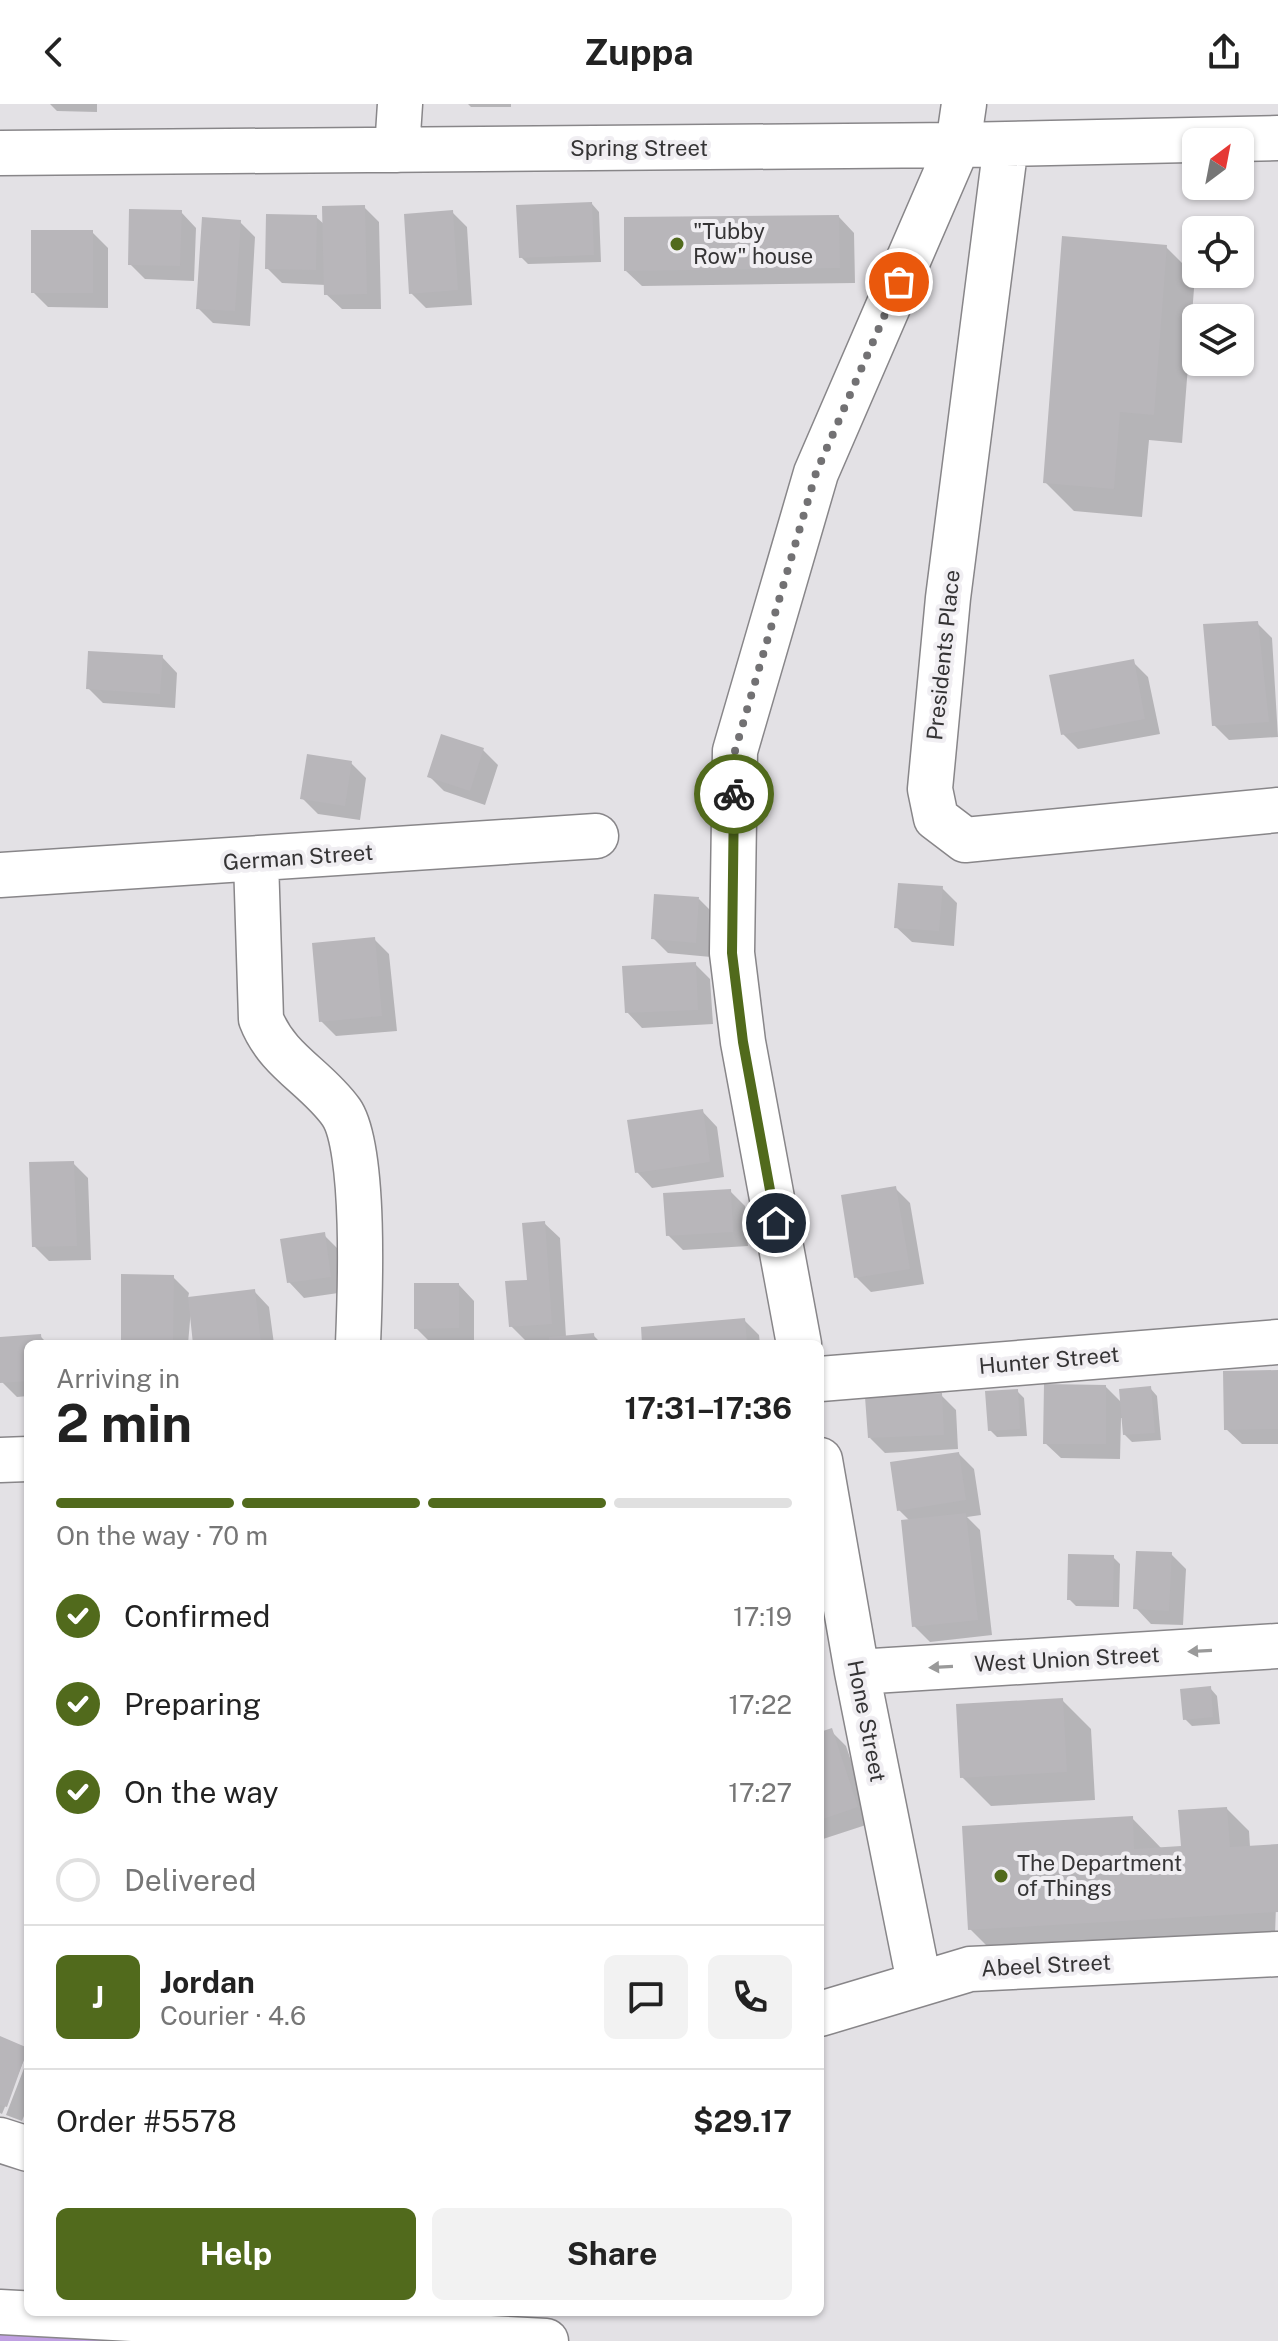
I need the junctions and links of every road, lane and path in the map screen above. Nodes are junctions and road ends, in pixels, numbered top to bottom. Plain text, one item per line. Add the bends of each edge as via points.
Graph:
1 (400, 104) edge
2 (961, 125) edge
3 (1278, 138) edge
4 (1006, 144) junction
5 (397, 150) junction
6 (0, 153) edge
7 (1278, 810) edge
8 (596, 836) dead end
9 (256, 860) junction
10 (0, 875) edge
11 (358, 1340) edge
12 (798, 1340) edge
13 (1278, 1342) edge
14 (824, 1379) edge
15 (24, 1459) edge
16 (0, 1460) edge
17 (824, 1483) edge
18 (1278, 1646) edge
19 (857, 1672) junction
20 (1278, 1954) edge
21 (919, 1982) junction
22 (824, 2013) edge
23 (0, 2140) edge
24 (24, 2148) edge
25 (0, 2312) edge
26 (24, 2313) edge
27 (75, 2316) edge
28 (546, 2341) edge

1 - 5 street
2 - 4 street, Spring Street
2 - 5 street, Spring Street
2 - 12 street via 816,473 735,751 732,953 743,1042
3 - 4 street, Spring Street
4 - 7 street, Presidents Place via 948,598 930,789 936,818 965,840
5 - 6 street, Spring Street
8 - 9 street, German Street
9 - 10 street, German Street
9 - 11 street via 261,1019 269,1041 341,1111 351,1134
13 - 14 street, Hunter Street
15 - 16 street
17 - 19 street, Hone Street
18 -> 19 street, West Union Street
19 - 21 street, Hone Street
20 - 21 street, Abeel Street via 970,1969
21 - 22 street, Abeel Street
23 - 24 street
25 - 26 street
27 - 28 street

